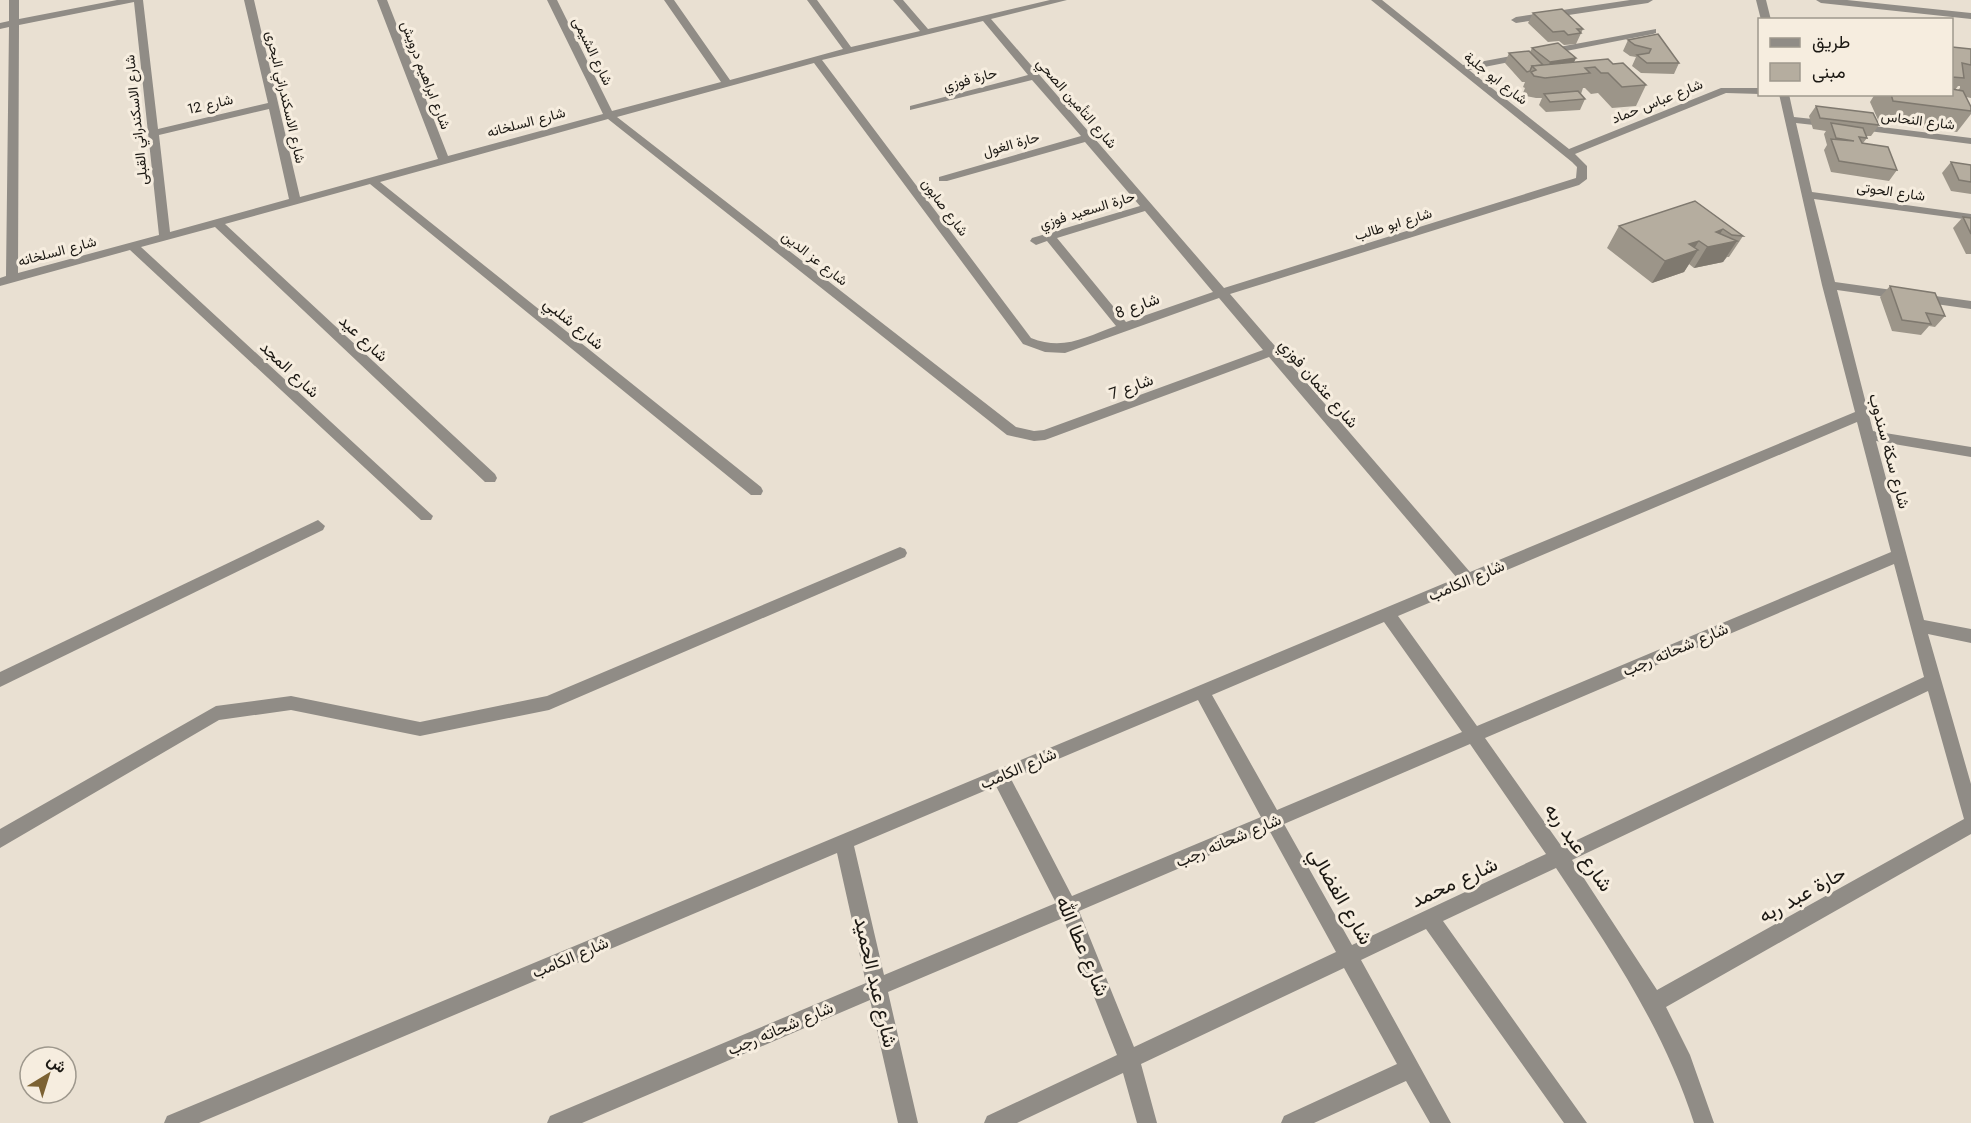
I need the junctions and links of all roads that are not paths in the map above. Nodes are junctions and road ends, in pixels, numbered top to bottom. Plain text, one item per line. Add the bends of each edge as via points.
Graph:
1 (14, 0) edge
2 (131, 0) edge
3 (138, 0) edge
4 (249, 0) edge
5 (382, 0) edge
6 (552, 0) edge
7 (669, 0) edge
8 (812, 0) edge
9 (898, 0) edge
10 (1062, 0) edge
11 (1376, 0) edge
12 (1648, 0) edge
13 (1761, 0) edge
14 (1821, 0) edge
15 (1971, 16) edge
16 (984, 17) junction
17 (1766, 18) edge
18 (1516, 21) dead end
19 (14, 23) junction
20 (0, 26) edge
21 (1653, 31) dead end
22 (924, 32) junction
23 (849, 50) junction
24 (816, 59) junction
25 (1462, 68) junction
26 (1034, 76) junction
27 (727, 82) junction
28 (1758, 91) edge
29 (1781, 96) edge
30 (274, 105) junction
31 (914, 108) dead end
32 (609, 115) junction
33 (1789, 119) junction
34 (153, 133) junction
35 (1087, 138) junction
36 (1971, 141) edge
37 (1568, 153) junction
38 (444, 160) junction
39 (943, 179) dead end
40 (371, 180) junction
41 (1575, 183) joint
42 (1807, 195) junction
43 (296, 201) junction
44 (1147, 207) junction
45 (1971, 217) edge
46 (217, 223) junction
47 (165, 237) junction
48 (1050, 237) junction
49 (1036, 241) dead end
50 (132, 246) junction
51 (12, 279) junction
52 (0, 282) edge
53 (1828, 285) junction
54 (1221, 293) junction
55 (1971, 305) edge
56 (1124, 328) junction
57 (1065, 349) joint
58 (1271, 352) junction
59 (1862, 414) junction
60 (1003, 425) joint
61 (1868, 435) junction
62 (1971, 452) edge
63 (490, 478) dead end
64 (756, 491) dead end
65 (426, 516) dead end
66 (318, 526) dead end
67 (900, 554) dead end
68 (1899, 555) junction
69 (1467, 579) junction
70 (1387, 614) junction
71 (1917, 625) junction
72 (1971, 636) edge
73 (0, 680) edge
74 (1933, 681) junction
75 (1201, 691) junction
76 (1472, 735) junction
77 (1000, 776) junction
78 (1971, 815) edge
79 (1273, 821) junction
80 (1971, 825) edge
81 (0, 839) edge
82 (844, 842) junction
83 (1559, 857) junction
84 (1068, 907) junction
85 (1429, 918) junction
86 (1349, 956) junction
87 (877, 987) junction
88 (1655, 1002) junction
89 (1129, 1059) junction
90 (1411, 1068) junction
91 (1016, 1118) edge
92 (174, 1123) edge
93 (557, 1123) edge
94 (908, 1123) edge
95 (994, 1123) edge
96 (1147, 1123) edge
97 (1291, 1123) edge
98 (1441, 1123) edge
99 (1577, 1123) edge
100 (1704, 1123) edge

1 - 19 street
2 - 19 street
3 - 34 street, شارع الاسكندراني القبلى
4 - 30 street, شارع الاسكندراني البحرى
5 - 38 street, شارع ابراهيم درويش
6 - 32 street, شارع الشيمى
7 - 27 street
8 - 23 street
9 - 22 street
10 - 16 street, شارع السلخانه via 1002,9
11 - 25 street, شارع ابو جلبة
12 - 18 street
13 - 17 street
14 - 15 street
16 - 22 street, شارع السلخانه
16 - 26 street, شارع التأمين الصحي
19 - 20 street
19 - 51 street
21 - 25 street
22 - 23 street, شارع السلخانه
23 - 24 street, شارع السلخانه
24 - 27 street, شارع السلخانه
24 - 57 street, شارع صابون via 1027,340 1045,348
25 - 37 street, شارع ابو جلبة
26 - 31 street, حارة فوزي
26 - 35 street, شارع التأمين الصحي
27 - 32 street, شارع السلخانه
28 - 37 street, شارع عباس حماد via 1725,90
29 - 33 street, شارع سكة سندوب
30 - 34 street, شارع 12
30 - 43 street, شارع الاسكندراني البحرى
32 - 38 street, شارع السلخانه
32 - 60 street, شارع عز الدين
33 - 36 street, شارع النحاس
33 - 42 street, شارع سكة سندوب
34 - 47 street, شارع الاسكندراني القبلى
35 - 39 street, حارة الغول
35 - 44 street, شارع التأمين الصحي
37 - 41 street, شارع ابو جلبة via 1582,166 1583,173
38 - 40 street, شارع السلخانه
40 - 43 street, شارع السلخانه
40 - 64 street, شارع شلبي
41 - 54 street, شارع ابو طالب
42 - 45 street, شارع الحوتى
42 - 53 street, شارع سكة سندوب
43 - 46 street, شارع السلخانه
44 - 48 street, حارة السعيد فوزي
44 - 54 street, شارع عثمان فوزي
46 - 47 street, شارع السلخانه
46 - 63 street, شارع عيد
47 - 50 street, شارع السلخانه
48 - 49 street, حارة السعيد فوزي
48 - 56 street
50 - 51 street, شارع السلخانه
50 - 65 street, شارع المجد
51 - 52 street, شارع السلخانه
53 - 55 street
53 - 59 street, شارع سكة سندوب
54 - 56 street, شارع 8
54 - 58 street, شارع عثمان فوزي
56 - 57 street, شارع 8
58 - 60 street, شارع 7 via 1045,435 1023,435
58 - 69 street, شارع عثمان فوزي
59 - 61 street, شارع سكة سندوب
59 - 69 street, شارع الكامب
61 - 62 street
61 - 68 street, شارع سكة سندوب
66 - 73 street
67 - 81 street via 549,703 420,729 291,703 216,713
68 - 71 street, شارع سكة سندوب
68 - 76 street, شارع شحاته رجب
69 - 70 street, شارع الكامب
70 - 75 street, شارع الكامب
70 - 76 street, شارع عبد ربه
71 - 72 street
71 - 74 street, شارع سكة سندوب
74 - 78 street, شارع سكة سندوب
74 - 83 street, شارع محمد
75 - 77 street, شارع الكامب
75 - 79 street, شارع الفضالي
76 - 79 street, شارع شحاته رجب
76 - 83 street, شارع عبد ربه
77 - 82 street, شارع الكامب
77 - 84 street, شارع عطا الله
79 - 84 street, شارع شحاته رجب
79 - 86 street, شارع الفضالي
80 - 88 street, حارة عبد ربه
82 - 87 street, شارع عبد الحميد
82 - 92 street, شارع الكامب
83 - 85 street, شارع محمد
83 - 88 street, شارع عبد ربه
84 - 87 street, شارع شحاته رجب
84 - 89 street, شارع عطا الله
85 - 86 street, شارع محمد
85 - 99 street
86 - 89 street, شارع محمد
86 - 90 street, شارع الفضالي
87 - 93 street, شارع شحاته رجب
87 - 94 street, شارع عبد الحميد
88 - 100 street, شارع عبد ربه via 1695,1089
89 - 91 street, شارع محمد
89 - 96 street, شارع عطا الله
90 - 97 street
90 - 98 street, شارع الفضالي
91 - 95 street, شارع محمد

